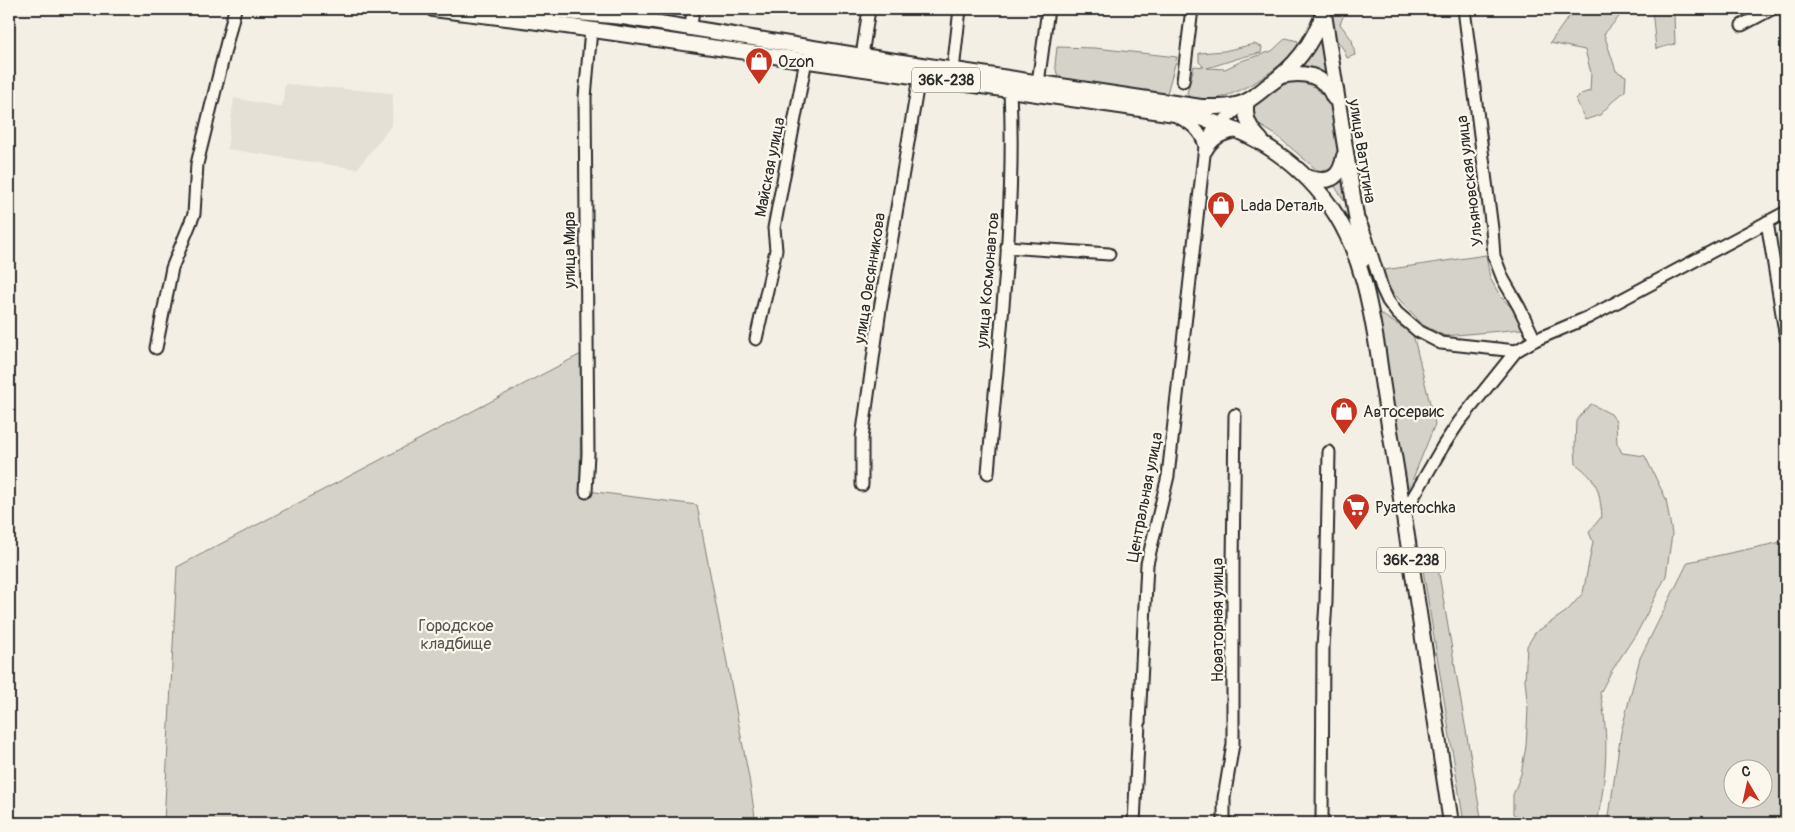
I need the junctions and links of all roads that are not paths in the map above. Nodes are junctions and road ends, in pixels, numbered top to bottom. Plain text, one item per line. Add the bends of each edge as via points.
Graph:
1 (235, 9) edge
2 (433, 9) edge
3 (533, 9) edge
4 (693, 9) edge
5 (870, 9) edge
6 (960, 9) edge
7 (1048, 9) edge
8 (1192, 9) edge
9 (1464, 9) edge
10 (1772, 9) edge
11 (1323, 10) edge
12 (594, 12) edge
13 (1742, 25) dead end
14 (691, 27) junction
15 (591, 30) junction
16 (862, 56) junction
17 (806, 60) junction
18 (953, 70) junction
19 (1281, 76) junction
20 (919, 77) junction
21 (1183, 81) dead end
22 (1038, 83) junction
23 (1010, 90) junction
24 (1247, 101) junction
25 (1338, 106) junction
26 (1173, 114) junction
27 (1220, 123) junction
28 (1239, 131) junction
29 (1264, 143) junction
30 (1204, 151) junction
31 (1345, 151) junction
32 (1306, 177) junction
33 (1354, 210) junction
34 (1786, 212) edge
35 (1767, 222) junction
36 (1007, 247) junction
37 (1109, 254) dead end
38 (1369, 298) junction
39 (756, 338) dead end
40 (1786, 338) edge
41 (1535, 340) junction
42 (156, 348) dead end
43 (1516, 351) junction
44 (1235, 415) dead end
45 (1329, 452) dead end
46 (988, 473) dead end
47 (862, 485) dead end
48 (586, 492) dead end
49 (1404, 513) junction
50 (1134, 823) edge
51 (1224, 823) edge
52 (1322, 823) edge
53 (1451, 823) edge

1 - 42 street via 197,164 194,214 172,268
2 - 15 main road, 36К-238
3 - 12 main road
4 - 14 street
5 - 16 street
6 - 18 street
7 - 22 street
8 - 21 street
9 - 41 street, Ульяновская улица via 1494,256
10 - 13 street
11 - 19 main road via 1308,47
11 - 25 main road, улица Ватутина
12 - 14 main road
12 - 15 main road, улица Мира
14 - 16 main road
15 - 17 main road, 36К-238
15 - 48 street, улица Мира via 585,97
16 - 18 main road
17 - 20 main road, 36К-238
17 - 39 street, Майская улица via 774,228 776,250
18 - 22 main road
19 - 24 main road
19 - 25 main road via 1299,73 1315,76 1326,85
20 - 23 main road, 36К-238
20 - 47 street, улица Овсянникова via 880,309 862,438
22 - 24 main road via 1201,107
23 - 26 main road, 36К-238
23 - 36 street, улица Космонавтов via 1013,142
24 - 27 street, Центральная улица
24 - 29 main road via 1248,124
25 - 31 main road, улица Ватутина
26 - 27 main road, 36К-238
26 - 30 street via 1192,125 1202,138
27 - 28 main road, 36К-238
27 - 30 street, Центральная улица via 1212,131
28 - 29 main road, 36К-238
28 - 30 street via 1223,134
29 - 32 main road, 36К-238
30 - 50 street, Центральная улица via 1168,476 1147,564
31 - 32 main road via 1342,165 1332,178 1318,181
31 - 33 main road, улица Ватутина
32 - 38 main road, 36К-238 via 1327,202 1347,236
33 - 38 main road, улица Ватутина
33 - 43 street via 1385,294 1397,313 1418,331 1441,343
34 - 35 street
35 - 40 street
35 - 41 street via 1589,318
36 - 37 street
36 - 46 street, улица Космонавтов
38 - 49 main road, 36К-238
41 - 43 street
43 - 49 street via 1442,446
44 - 51 street, Новаторная улица via 1233,744 1224,798
45 - 52 street
49 - 53 main road, 36К-238

